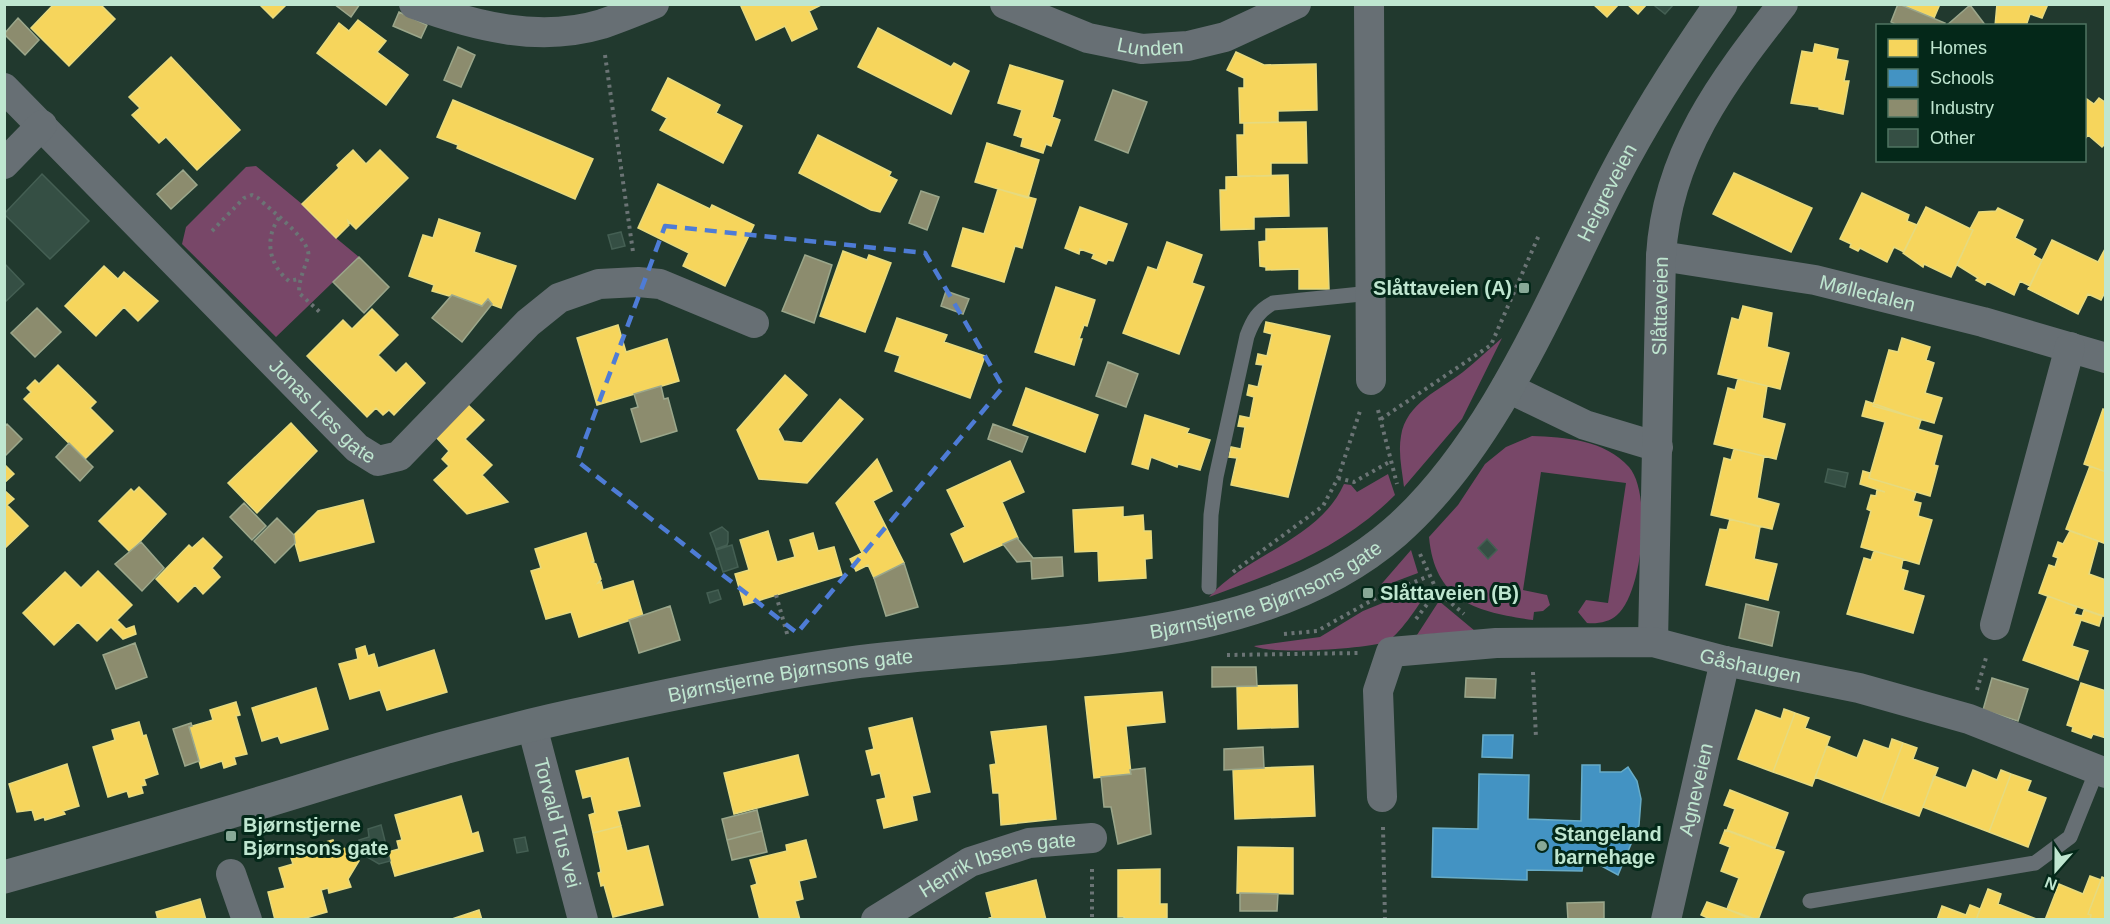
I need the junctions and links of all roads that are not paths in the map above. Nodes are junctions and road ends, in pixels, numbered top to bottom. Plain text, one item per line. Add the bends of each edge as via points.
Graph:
1 (414, 4) edge
2 (654, 4) edge
3 (1005, 4) edge
4 (1296, 4) edge
5 (1369, 4) edge
6 (1721, 4) edge
7 (1783, 4) edge
8 (4, 88) edge
9 (42, 125) junction
10 (4, 164) edge
11 (1660, 256) junction
12 (1371, 293) junction
13 (754, 323) dead end
14 (2070, 347) junction
15 (2106, 358) edge
16 (1371, 380) road end
17 (1506, 387) junction
18 (1658, 447) junction
19 (1209, 587) road end
20 (1995, 625) road end
21 (1653, 642) junction
22 (1725, 661) junction
23 (532, 726) junction
24 (2102, 772) edge
25 (1382, 797) road end
26 (1092, 838) road end
27 (231, 874) dead end
28 (4, 877) edge
29 (1810, 902) dead end
30 (246, 920) edge
31 (583, 920) edge
32 (876, 920) edge
33 (1666, 920) edge

1 - 2 street via 506,31 557,32 601,24
3 - 4 street, Lunden via 1088,38 1142,49 1188,46 1225,37
5 - 12 street
6 - 17 main road, Heigreveien via 1645,121
7 - 11 street, Slåttaveien via 1719,89 1695,132 1668,200
8 - 9 street, Jonas Lies gate
9 - 10 street
9 - 13 street, Jonas Lies gate via 357,448 378,461 399,456 528,323 559,298 599,284 660,284
11 - 14 street, Mølledalen via 1826,283
11 - 18 street, Slåttaveien
12 - 16 street
12 - 19 lane via 1273,303 1260,310 1252,322 1216,477
14 - 15 street, Mølledalen
14 - 20 street
17 - 18 street via 1585,425
17 - 23 main road, Bjørnstjerne Bjørnsons gate via 1451,474 1392,535 1324,579 1263,607 1157,630 781,674
18 - 21 street, Slåttaveien
21 - 22 street, Gåshaugen
21 - 25 street, Gåshaugen via 1496,643 1391,652 1378,690
22 - 24 street, Gåshaugen via 1859,688 1969,719
22 - 33 street, Agneveien
23 - 28 main road, Bjørnstjerne Bjørnsons gate via 369,769
23 - 31 street, Torvald Tus vei
24 - 29 lane, Gåshaugen via 2070,837 2035,863
26 - 32 street, Henrik Ibsens gate via 1029,843 970,862
27 - 30 street

